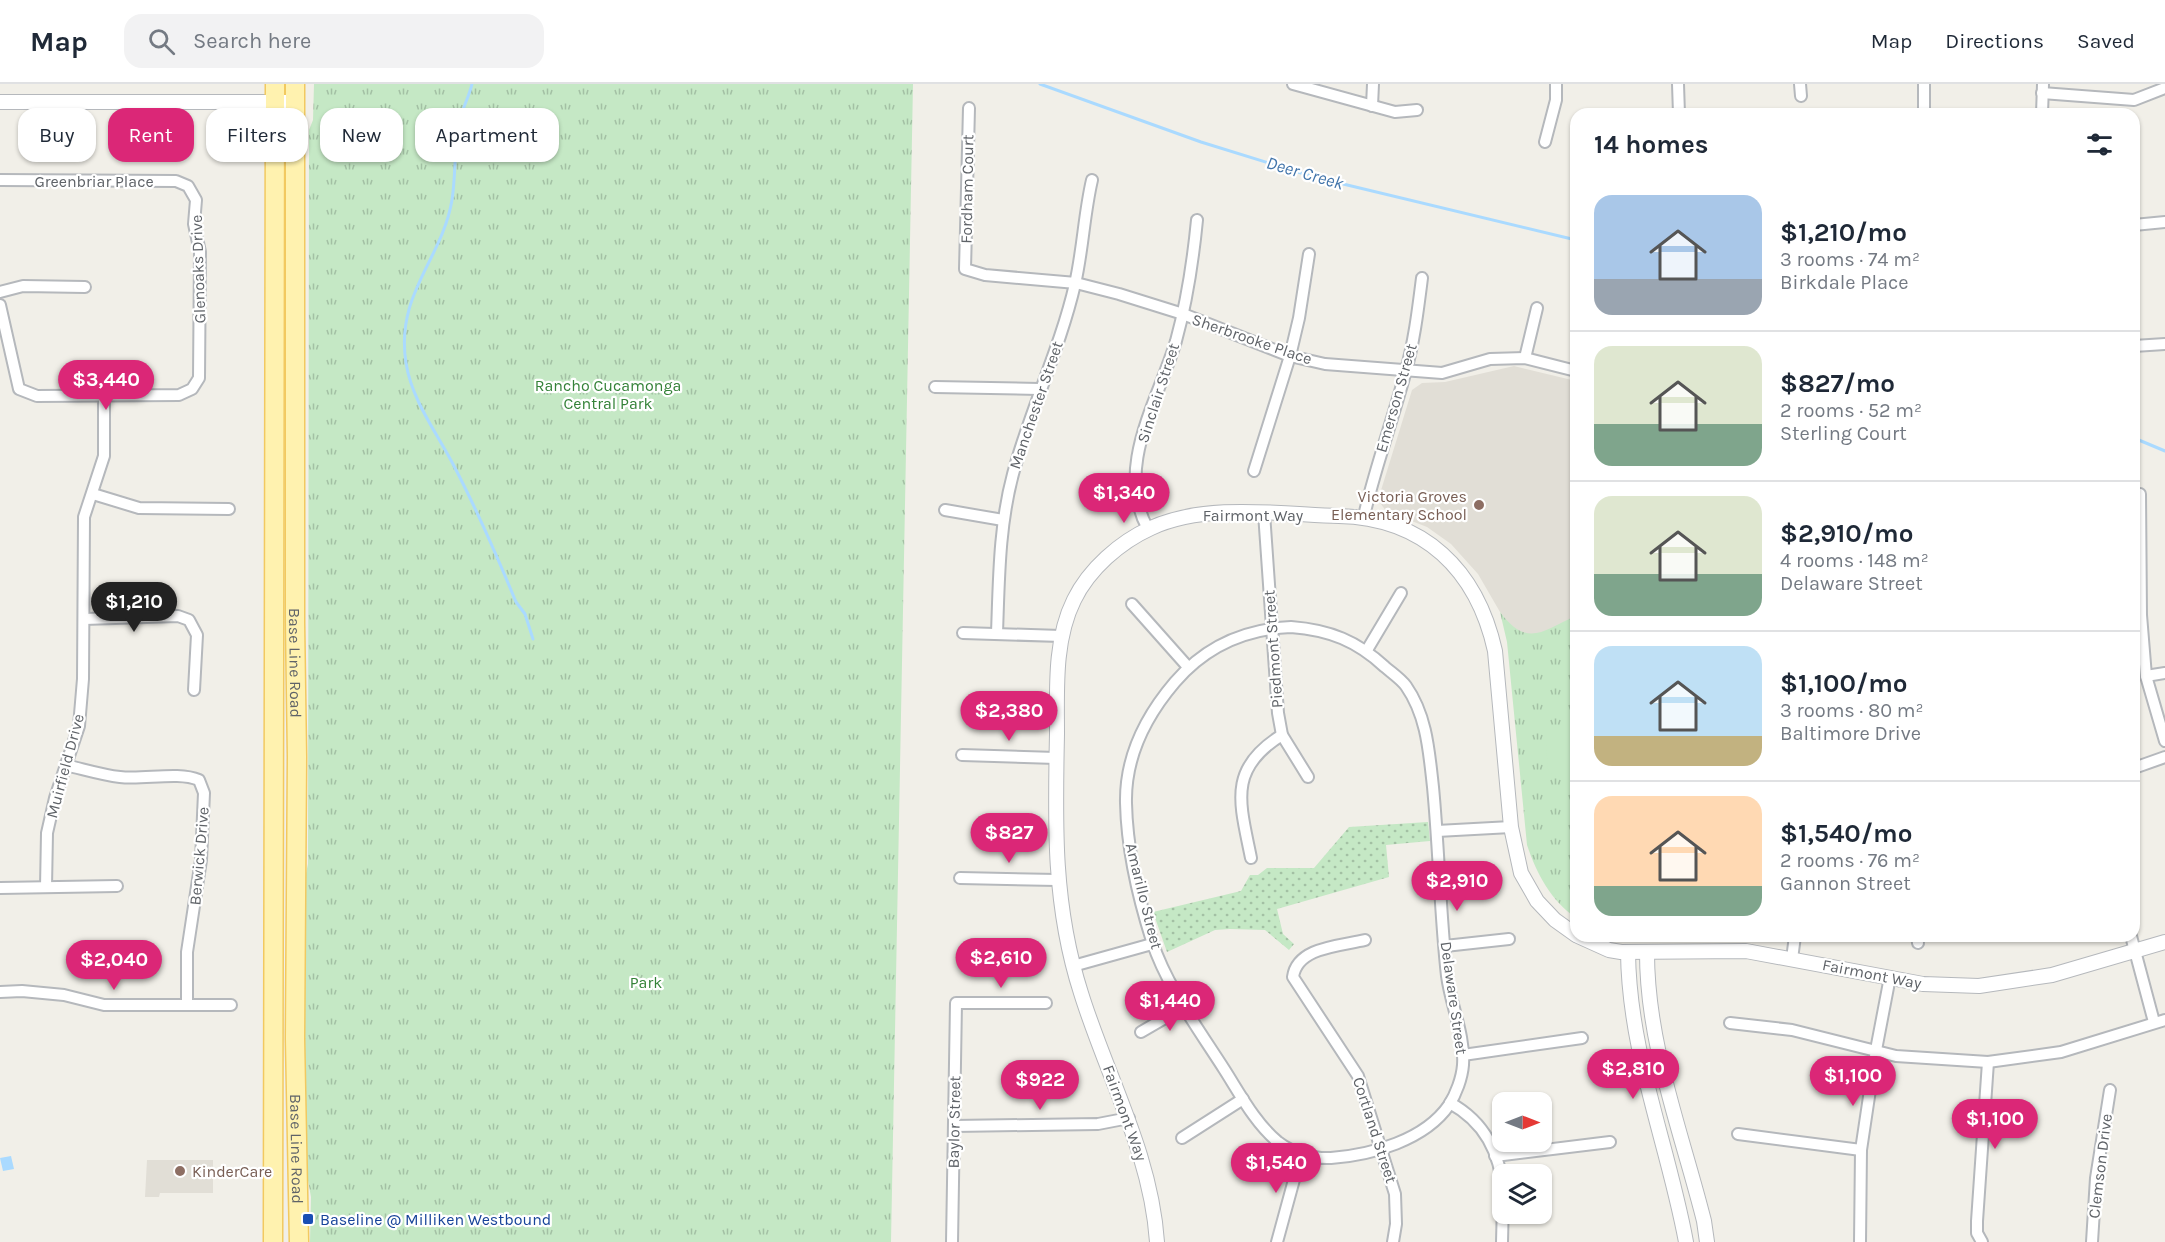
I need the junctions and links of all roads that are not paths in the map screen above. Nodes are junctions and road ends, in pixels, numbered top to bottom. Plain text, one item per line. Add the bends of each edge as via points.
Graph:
1 (274, 84) edge
2 (1293, 84) edge
3 (1373, 84) edge
4 (1556, 84) edge
5 (1678, 84) edge
6 (1800, 84) edge
7 (1924, 84) edge
8 (2165, 88) edge
9 (2043, 89) edge
10 (295, 93) edge
11 (1801, 96) dead end
12 (0, 102) edge
13 (275, 102) junction
14 (1372, 106) junction
15 (969, 108) dead end
16 (1679, 108) edge
17 (1924, 108) edge
18 (2042, 108) edge
19 (1416, 110) dead end
20 (1545, 142) dead end
21 (0, 180) edge
22 (1092, 180) dead end
23 (188, 186) joint
24 (1197, 220) dead end
25 (2165, 222) edge
26 (2140, 224) edge
27 (1309, 254) dead end
28 (966, 269) joint
29 (1422, 278) dead end
30 (1076, 283) junction
31 (85, 287) dead end
32 (0, 292) edge
33 (0, 305) edge
34 (1537, 308) dead end
35 (1183, 314) junction
36 (2165, 344) edge
37 (2140, 346) edge
38 (1290, 356) junction
39 (1525, 358) junction
40 (1570, 369) edge
41 (1406, 372) junction
42 (935, 387) dead end
43 (1039, 389) junction
44 (104, 397) junction
45 (1254, 471) dead end
46 (93, 494) junction
47 (2140, 494) dead end
48 (229, 508) dead end
49 (945, 510) dead end
50 (1264, 513) junction
51 (1364, 516) junction
52 (1003, 520) junction
53 (1148, 529) junction
54 (1401, 593) dead end
55 (1132, 604) dead end
56 (84, 619) junction
57 (1271, 628) junction
58 (963, 633) dead end
59 (997, 633) junction
60 (1061, 636) junction
61 (1367, 650) junction
62 (1188, 667) junction
63 (2165, 673) edge
64 (2146, 676) junction
65 (194, 690) dead end
66 (1282, 735) junction
67 (2165, 741) edge
68 (962, 755) dead end
69 (2165, 757) edge
70 (1056, 758) junction
71 (65, 765) junction
72 (2140, 766) edge
73 (1308, 777) dead end
74 (1511, 827) junction
75 (1437, 831) junction
76 (1251, 858) dead end
77 (960, 878) dead end
78 (1057, 880) junction
79 (117, 886) dead end
80 (46, 887) junction
81 (0, 888) edge
82 (1570, 930) edge
83 (1509, 939) dead end
84 (1365, 940) dead end
85 (1592, 942) edge
86 (1794, 942) edge
87 (2133, 942) edge
88 (2165, 942) edge
89 (1152, 944) junction
90 (1445, 946) junction
91 (2136, 951) junction
92 (1628, 952) junction
93 (1647, 953) junction
94 (1792, 959) junction
95 (1073, 966) junction
96 (1890, 978) junction
97 (0, 992) edge
98 (1046, 1003) dead end
99 (187, 1005) junction
100 (231, 1005) dead end
101 (1184, 1007) junction
102 (2159, 1021) edge
103 (1730, 1023) dead end
104 (1141, 1032) dead end
105 (1582, 1038) dead end
106 (1876, 1050) junction
107 (1463, 1055) junction
108 (1988, 1062) junction
109 (2110, 1090) dead end
110 (1243, 1098) junction
111 (1450, 1103) junction
112 (1129, 1118) junction
113 (954, 1126) junction
114 (1738, 1134) dead end
115 (1182, 1138) dead end
116 (1610, 1142) dead end
117 (1382, 1148) junction
118 (1861, 1150) junction
119 (1301, 1154) junction
120 (1495, 1156) junction
121 (1498, 1164) edge
122 (1502, 1224) edge
123 (273, 1242) edge
124 (299, 1242) edge
125 (952, 1242) edge
126 (1157, 1242) edge
127 (1277, 1242) edge
128 (1394, 1242) edge
129 (1502, 1242) edge
130 (1686, 1242) edge
131 (1707, 1242) edge
132 (1860, 1242) edge
133 (1982, 1242) edge
134 (2092, 1242) edge

1 - 13 main road, Base Line Road
2 - 14 street
3 - 14 street
4 - 20 street
5 - 16 street
6 - 11 street
7 - 17 street
8 - 9 street via 2134,100
9 - 18 street
10 - 13 street
10 - 124 main road, Base Line Road via 295,1039
12 - 13 street
13 - 123 main road, Base Line Road
14 - 19 street via 1395,112
15 - 28 street, Fordham Court
21 - 23 street, Greenbriar Place via 176,181
22 - 30 street, Manchester Street
23 - 44 street, Glenoaks Drive via 196,200 194,224 200,252 198,378 192,389 179,395
24 - 35 street, Sinclair Street
25 - 26 street
27 - 38 street
28 - 30 street, Sherbrooke Place via 985,275
29 - 41 street, Emerson Street
30 - 35 street, Sherbrooke Place
30 - 43 street, Manchester Street
31 - 32 street via 22,286
33 - 44 street via 19,389 37,396
34 - 39 street
35 - 38 street, Sherbrooke Place
35 - 53 street, Sinclair Street via 1135,468 1137,505
36 - 37 street
38 - 41 street, Sherbrooke Place via 1353,368
38 - 45 street
39 - 40 street, Sherbrooke Place
39 - 41 street, Sherbrooke Place via 1490,359 1442,373
41 - 51 street, Emerson Street
42 - 43 street
43 - 52 street, Manchester Street
44 - 46 street, Muirfield Drive via 104,456
46 - 48 street via 139,508
46 - 56 street, Muirfield Drive via 84,517
47 - 64 street via 2140,603
49 - 52 street
50 - 51 street, Fairmont Way
50 - 53 street, Fairmont Way via 1198,514
50 - 57 street, Piedmont Street
51 - 74 street, Fairmont Way via 1403,530 1442,554 1461,572 1482,607 1496,651
52 - 59 street, Manchester Street
53 - 60 street, Fairmont Way via 1119,546 1094,571 1074,598
54 - 61 street
55 - 62 street
56 - 65 street via 177,616 189,620 197,635
56 - 71 street, Muirfield Drive via 79,726
57 - 61 street, Delaware Street via 1324,630
57 - 62 street, Amarillo Street via 1228,640
57 - 66 street, Piedmont Street
58 - 59 street
59 - 60 street
60 - 70 street, Fairmont Way
61 - 75 street, Delaware Street via 1406,686 1426,731
62 - 89 street, Amarillo Street via 1142,729 1128,775 1126,801 1133,866
63 - 64 street
64 - 67 street
66 - 73 street, Piedmont Street
66 - 76 street via 1252,759 1243,776 1241,807
68 - 70 street
69 - 72 street
70 - 78 street, Fairmont Way
71 - 80 street, Muirfield Drive via 47,833
71 - 99 street, Berwick Drive via 120,777 188,775 199,780 204,793 201,860 187,952
74 - 75 street
74 - 82 street, Fairmont Way via 1521,873 1537,901
75 - 90 street, Delaware Street
77 - 78 street
78 - 95 street, Fairmont Way
79 - 80 street
80 - 81 street
83 - 90 street
84 - 117 street, Cortland Street via 1304,956 1294,965 1293,977 1358,1076
85 - 92 street, Fairmont Way via 1609,950
86 - 94 street
87 - 91 street
88 - 91 street, Fairmont Way
89 - 95 street
89 - 101 street, Amarillo Street
90 - 107 street, Delaware Street via 1451,1002 1460,1028
91 - 96 street, Fairmont Way via 2052,975 1989,985 1923,984
91 - 102 street
92 - 93 street, Fairmont Way
92 - 130 street via 1640,1060
93 - 94 street, Fairmont Way via 1746,951
93 - 131 street via 1654,1025 1667,1088
94 - 96 street, Fairmont Way
95 - 112 street, Fairmont Way
96 - 106 street
97 - 99 street via 64,995 104,1005
98 - 113 street, Baylor Street via 956,1003
99 - 100 street
101 - 104 street
101 - 110 street, Amarillo Street
102 - 108 street via 2061,1052
103 - 106 street via 1792,1030
105 - 107 street
106 - 108 street via 1935,1061
106 - 118 street
107 - 111 street, Delaware Street via 1463,1070
108 - 133 street via 1979,1171 1977,1233
109 - 134 street, Clemson Drive via 2096,1178
110 - 115 street
110 - 119 street, Amarillo Street via 1262,1127
111 - 117 street, Delaware Street via 1419,1133
111 - 120 street via 1473,1119 1492,1144
112 - 113 street via 1098,1124
112 - 126 street, Fairmont Way via 1148,1179
113 - 125 street, Baylor Street
114 - 118 street
116 - 120 street
117 - 119 street, Amarillo Street via 1326,1158
117 - 128 street, Cortland Street via 1395,1194
118 - 132 street
119 - 127 street
120 - 121 street
122 - 129 street

